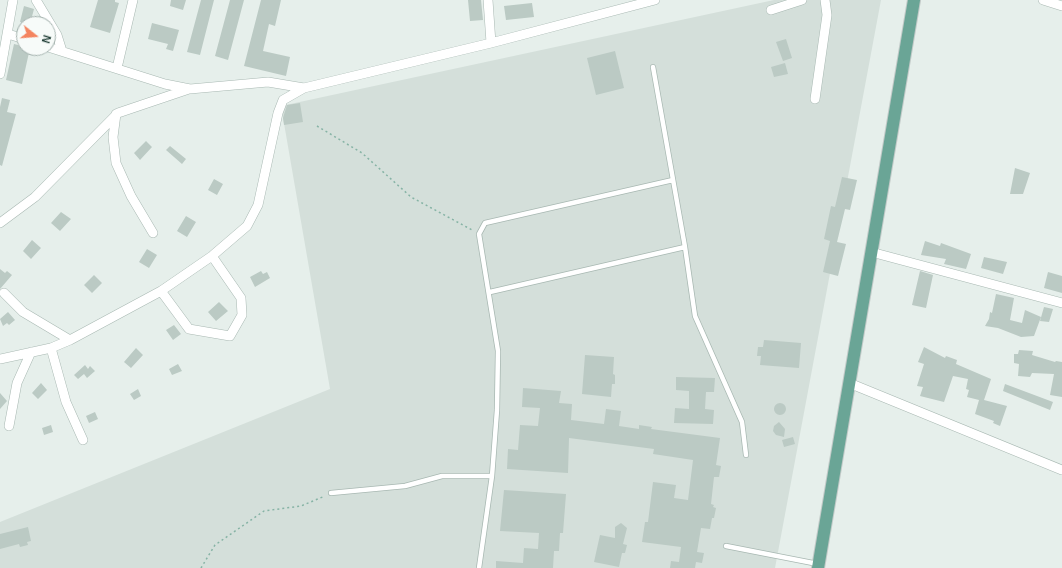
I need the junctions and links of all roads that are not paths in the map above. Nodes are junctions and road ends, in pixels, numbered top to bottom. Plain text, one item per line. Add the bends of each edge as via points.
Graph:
1 (13, 0) edge
2 (36, 0) edge
3 (133, 0) edge
4 (488, 0) edge
5 (654, 0) edge
6 (802, 0) edge
7 (825, 0) edge
8 (914, 0) edge
9 (1043, 0) edge
10 (1062, 6) edge
11 (771, 10) dead end
12 (8, 34) junction
13 (16, 36) edge
14 (491, 43) junction
15 (56, 49) edge
16 (62, 51) junction
17 (117, 68) junction
18 (653, 68) dead end
19 (0, 74) edge
20 (304, 88) junction
21 (190, 89) junction
22 (815, 99) dead end
23 (116, 114) junction
24 (673, 180) junction
25 (0, 223) edge
26 (153, 234) dead end
27 (685, 248) junction
28 (871, 252) junction
29 (212, 256) junction
30 (161, 291) junction
31 (490, 292) junction
32 (4, 293) dead end
33 (1062, 303) edge
34 (70, 340) junction
35 (51, 348) junction
36 (31, 352) junction
37 (0, 359) edge
38 (849, 383) junction
39 (9, 426) dead end
40 (83, 440) dead end
41 (746, 455) dead end
42 (1062, 470) edge
43 (492, 476) junction
44 (331, 493) road end
45 (726, 546) dead end
46 (818, 566) edge
47 (479, 568) edge

1 - 12 street
2 - 16 street via 57,35
3 - 17 street
4 - 14 street
5 - 14 street
6 - 11 street
7 - 22 street via 827,15
8 - 28 main road
9 - 10 street
12 - 13 street
12 - 19 street
14 - 20 street
15 - 16 street
16 - 17 street
17 - 21 street via 165,84
18 - 24 lane
20 - 21 street via 268,82
20 - 29 street via 283,100 258,205 247,226
21 - 23 street
23 - 25 street via 35,197
23 - 26 street via 113,137 116,163
24 - 27 lane
24 - 31 lane via 485,223 479,234
27 - 31 lane
27 - 41 lane via 695,316 742,422
28 - 33 street
28 - 38 main road
29 - 30 street
29 - 30 street via 241,298 242,315 230,336 189,329
30 - 34 street
31 - 43 lane via 498,350
32 - 34 street via 23,312
34 - 35 street
35 - 36 street
35 - 40 street via 66,402
36 - 37 street
36 - 39 street via 17,384
38 - 42 street
38 - 46 main road
43 - 44 lane via 442,476 405,486
43 - 47 lane
45 - 46 lane

